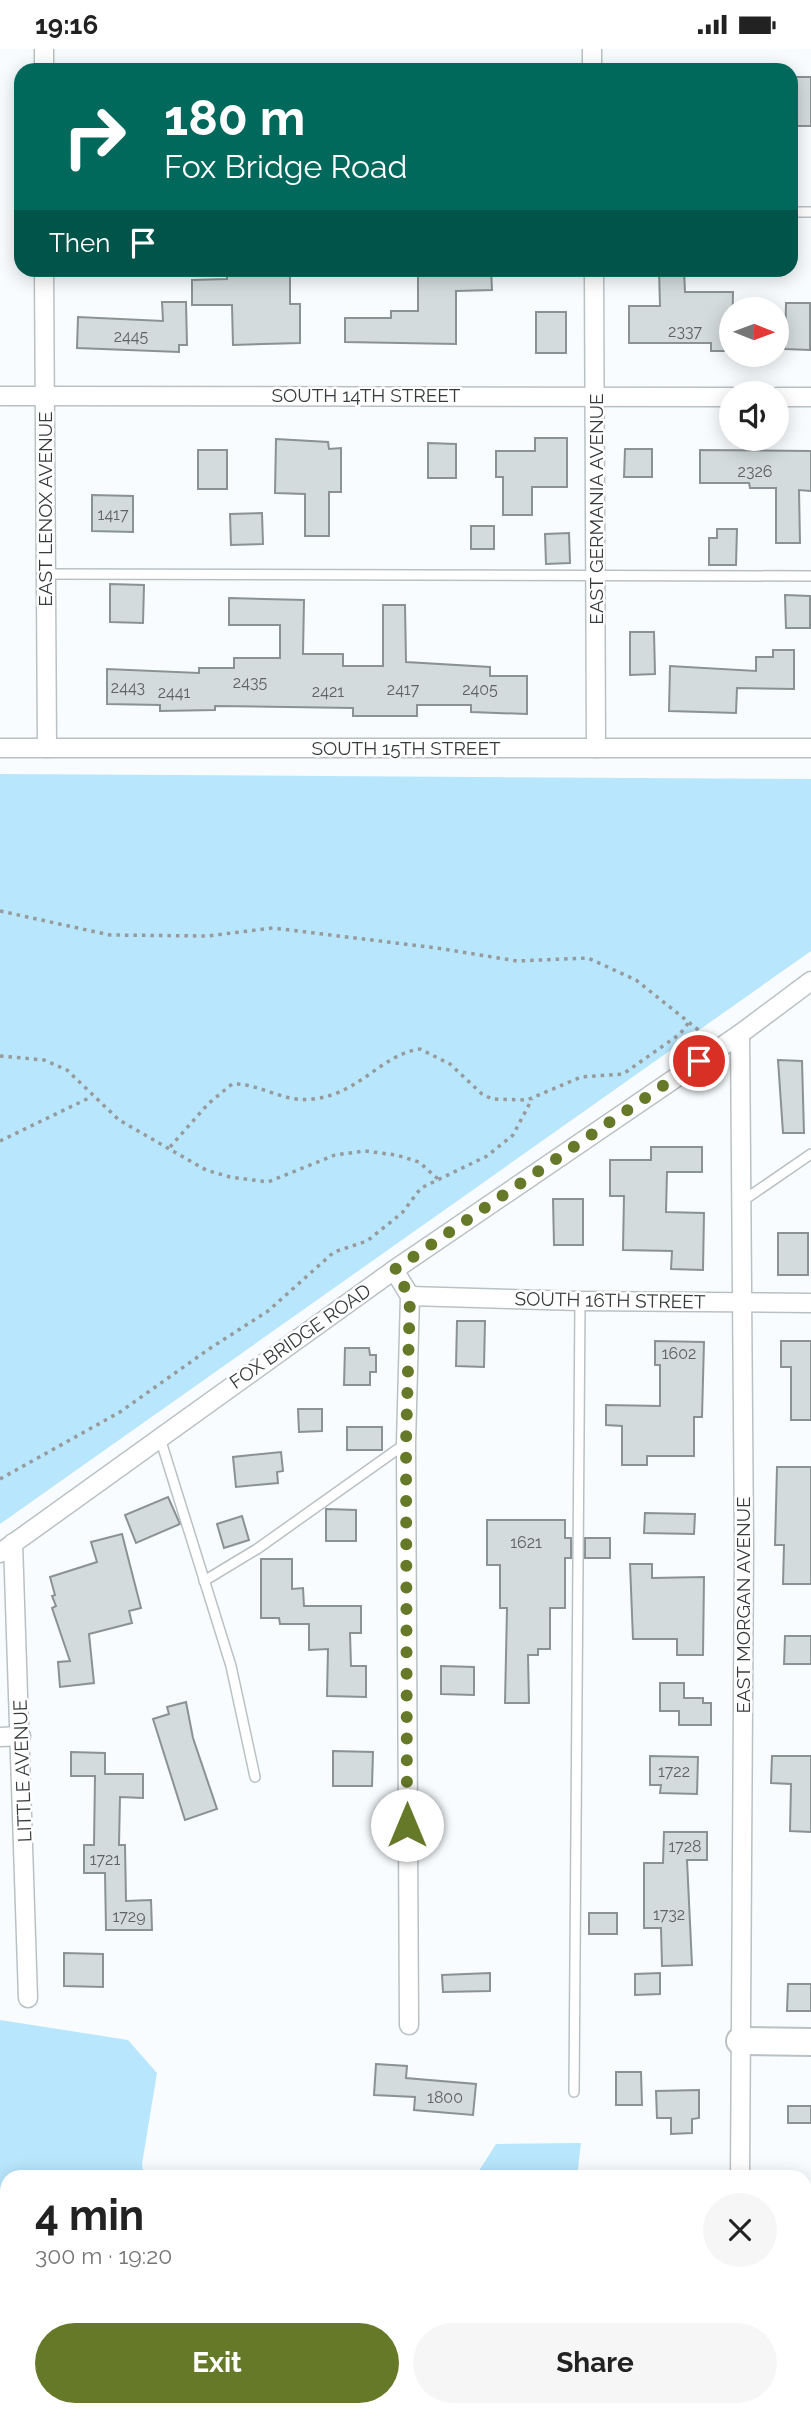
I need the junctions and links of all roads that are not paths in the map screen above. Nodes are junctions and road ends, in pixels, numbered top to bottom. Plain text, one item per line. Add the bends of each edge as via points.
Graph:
1 (44, 277) edge
2 (594, 277) edge
3 (45, 395) junction
4 (0, 396) edge
5 (596, 396) junction
6 (719, 397) edge
7 (789, 397) edge
8 (811, 397) edge
9 (45, 574) junction
10 (596, 575) junction
11 (811, 576) edge
12 (0, 748) edge
13 (47, 748) junction
14 (596, 748) junction
15 (811, 748) edge
16 (811, 981) edge
17 (740, 1034) junction
18 (811, 1154) edge
19 (740, 1203) junction
20 (394, 1270) junction
21 (410, 1296) junction
22 (580, 1301) junction
23 (740, 1301) junction
24 (811, 1303) edge
25 (160, 1438) junction
26 (406, 1443) junction
27 (7, 1548) edge
28 (205, 1581) junction
29 (21, 1736) junction
30 (0, 1737) edge
31 (255, 1777) dead end
32 (28, 1998) dead end
33 (409, 2025) dead end
34 (740, 2041) junction
35 (811, 2042) edge
36 (574, 2092) dead end
37 (740, 2170) edge

1 - 3 street, EAST LENOX AVENUE
2 - 5 street, EAST GERMANIA AVENUE
3 - 4 street, SOUTH 14TH STREET
3 - 5 street, SOUTH 14TH STREET
3 - 9 street, EAST LENOX AVENUE
5 - 6 street, SOUTH 14TH STREET
5 - 10 street, EAST GERMANIA AVENUE
7 - 8 street
9 - 10 lane
9 - 13 street, EAST LENOX AVENUE
10 - 11 lane
10 - 14 street, EAST GERMANIA AVENUE
12 - 13 street, SOUTH 15TH STREET
13 - 14 street, SOUTH 15TH STREET
14 - 15 street, SOUTH 15TH STREET
16 - 17 street, FOX BRIDGE ROAD
17 - 19 street, EAST MORGAN AVENUE
17 - 20 street, FOX BRIDGE ROAD
18 - 19 lane
19 - 23 street, EAST MORGAN AVENUE
20 - 21 street
20 - 25 street, FOX BRIDGE ROAD
21 - 22 street, SOUTH 16TH STREET
21 - 26 street
22 - 23 street, SOUTH 16TH STREET
22 - 36 lane
23 - 24 street, SOUTH 16TH STREET
23 - 34 street, EAST MORGAN AVENUE via 744,1545
25 - 27 street, FOX BRIDGE ROAD
25 - 28 lane
26 - 28 lane
26 - 33 street
27 - 29 street, LITTLE AVENUE
28 - 31 lane via 231,1665
29 - 30 street
29 - 32 street, LITTLE AVENUE
34 - 35 street
34 - 37 street, EAST MORGAN AVENUE

